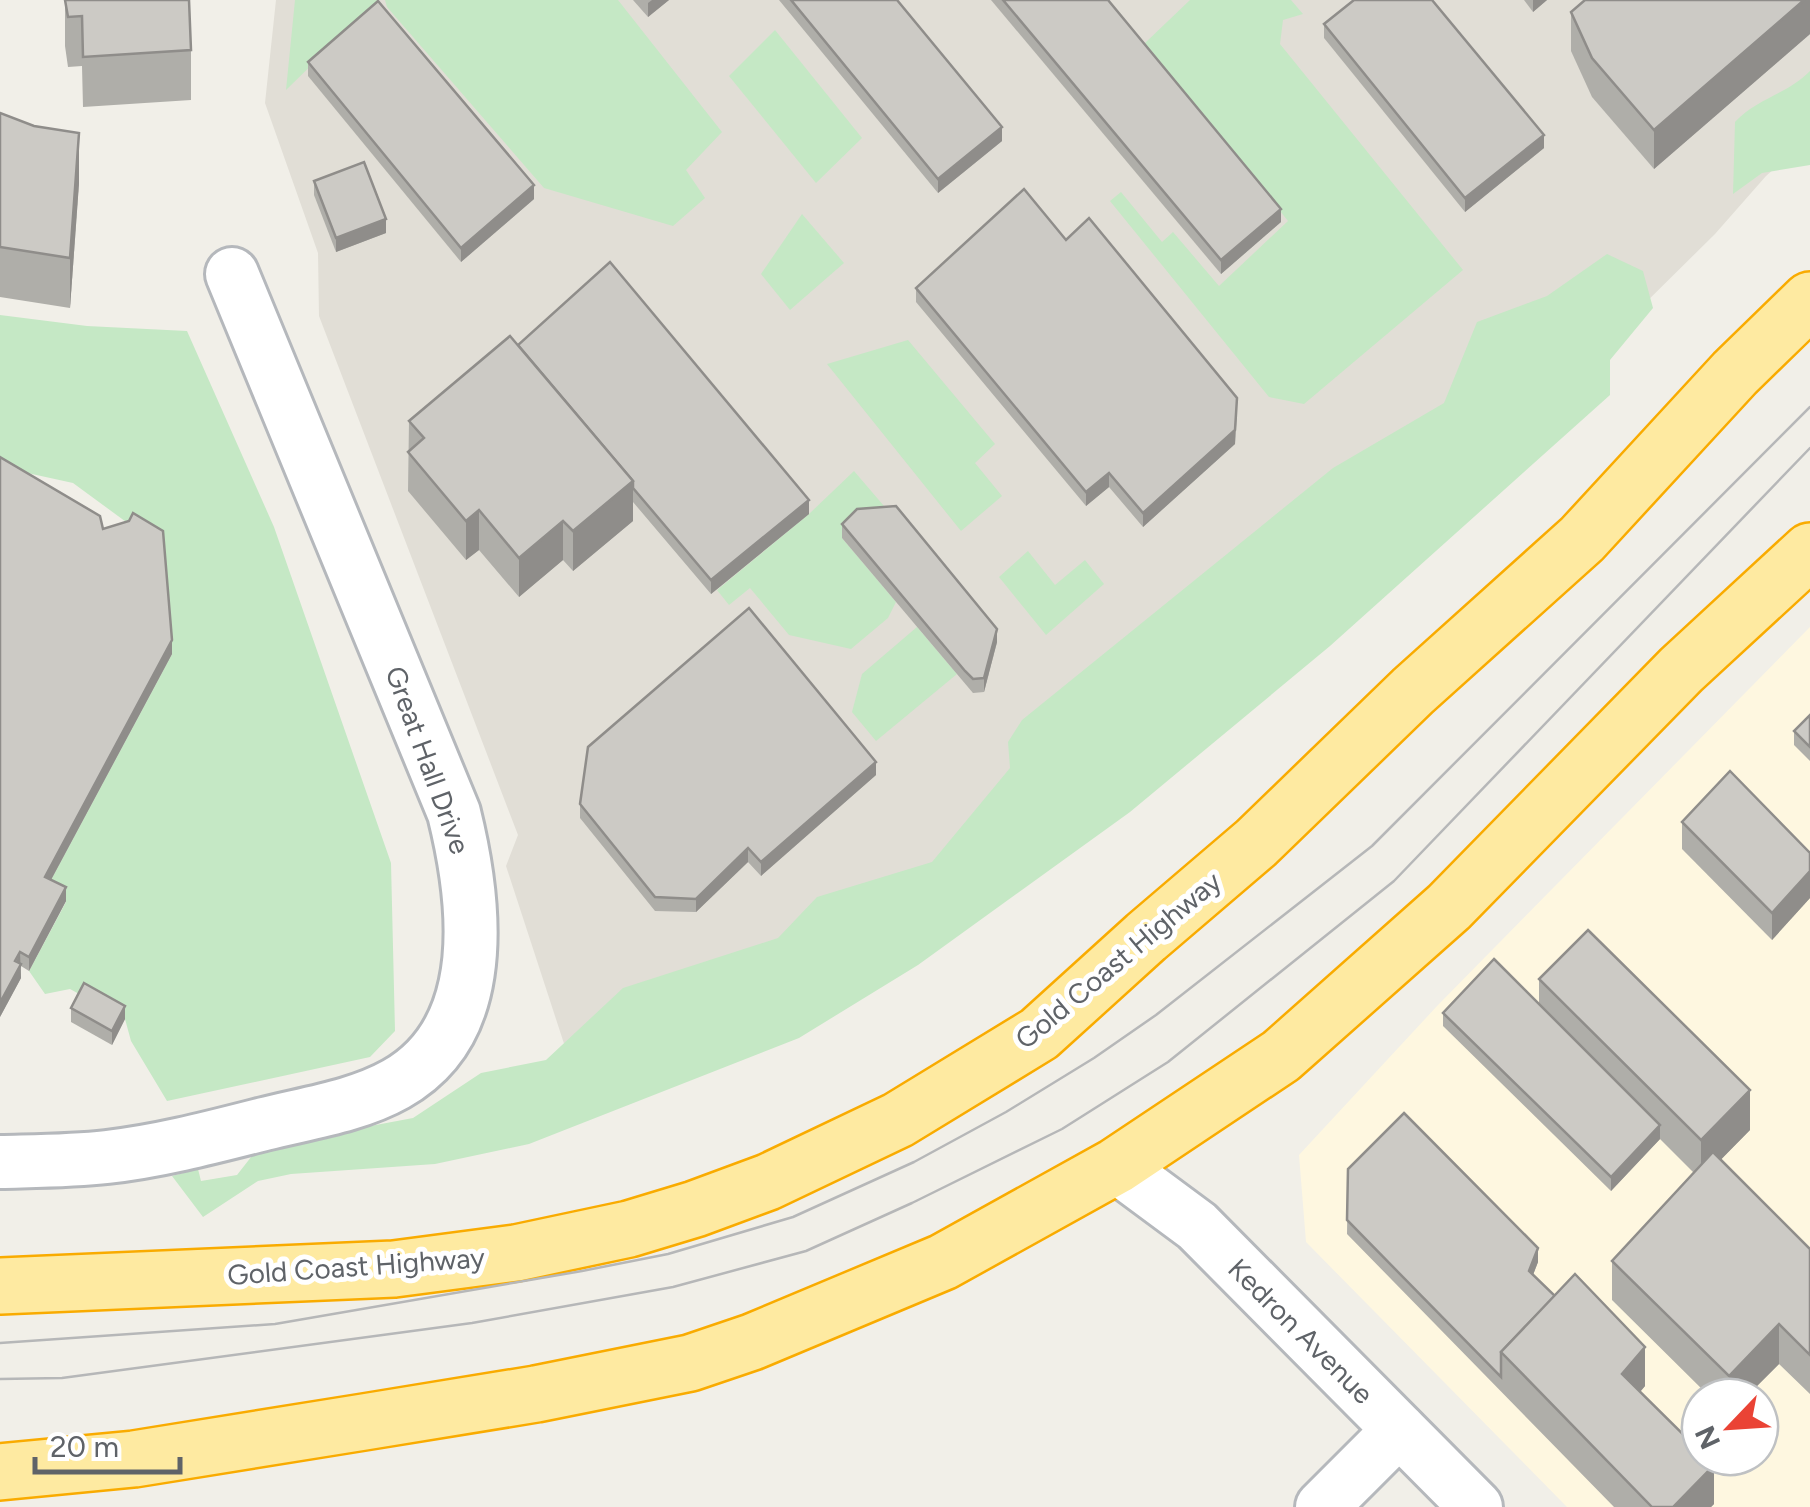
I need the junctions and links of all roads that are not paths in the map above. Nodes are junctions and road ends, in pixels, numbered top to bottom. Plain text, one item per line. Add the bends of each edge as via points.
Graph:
1 (232, 274) dead end
2 (1810, 300) edge
3 (1810, 551) edge
4 (0, 1162) edge
5 (1116, 1166) junction
6 (0, 1286) edge
7 (1399, 1430) junction
8 (0, 1472) edge
9 (1322, 1507) edge
10 (1476, 1507) edge

1 - 4 street, Great Hall Drive via 454,813 472,911 463,996 425,1063 364,1098 132,1153
2 - 6 highway, Gold Coast Highway via 1582,539 1256,844 1039,1034 898,1120 696,1209 516,1253 394,1269
3 - 5 highway via 1377,971 1281,1056
5 - 7 street, Kedron Avenue via 1198,1226
5 - 8 highway via 942,1262 690,1363 364,1422
7 - 9 street
7 - 10 street, Kedron Avenue

